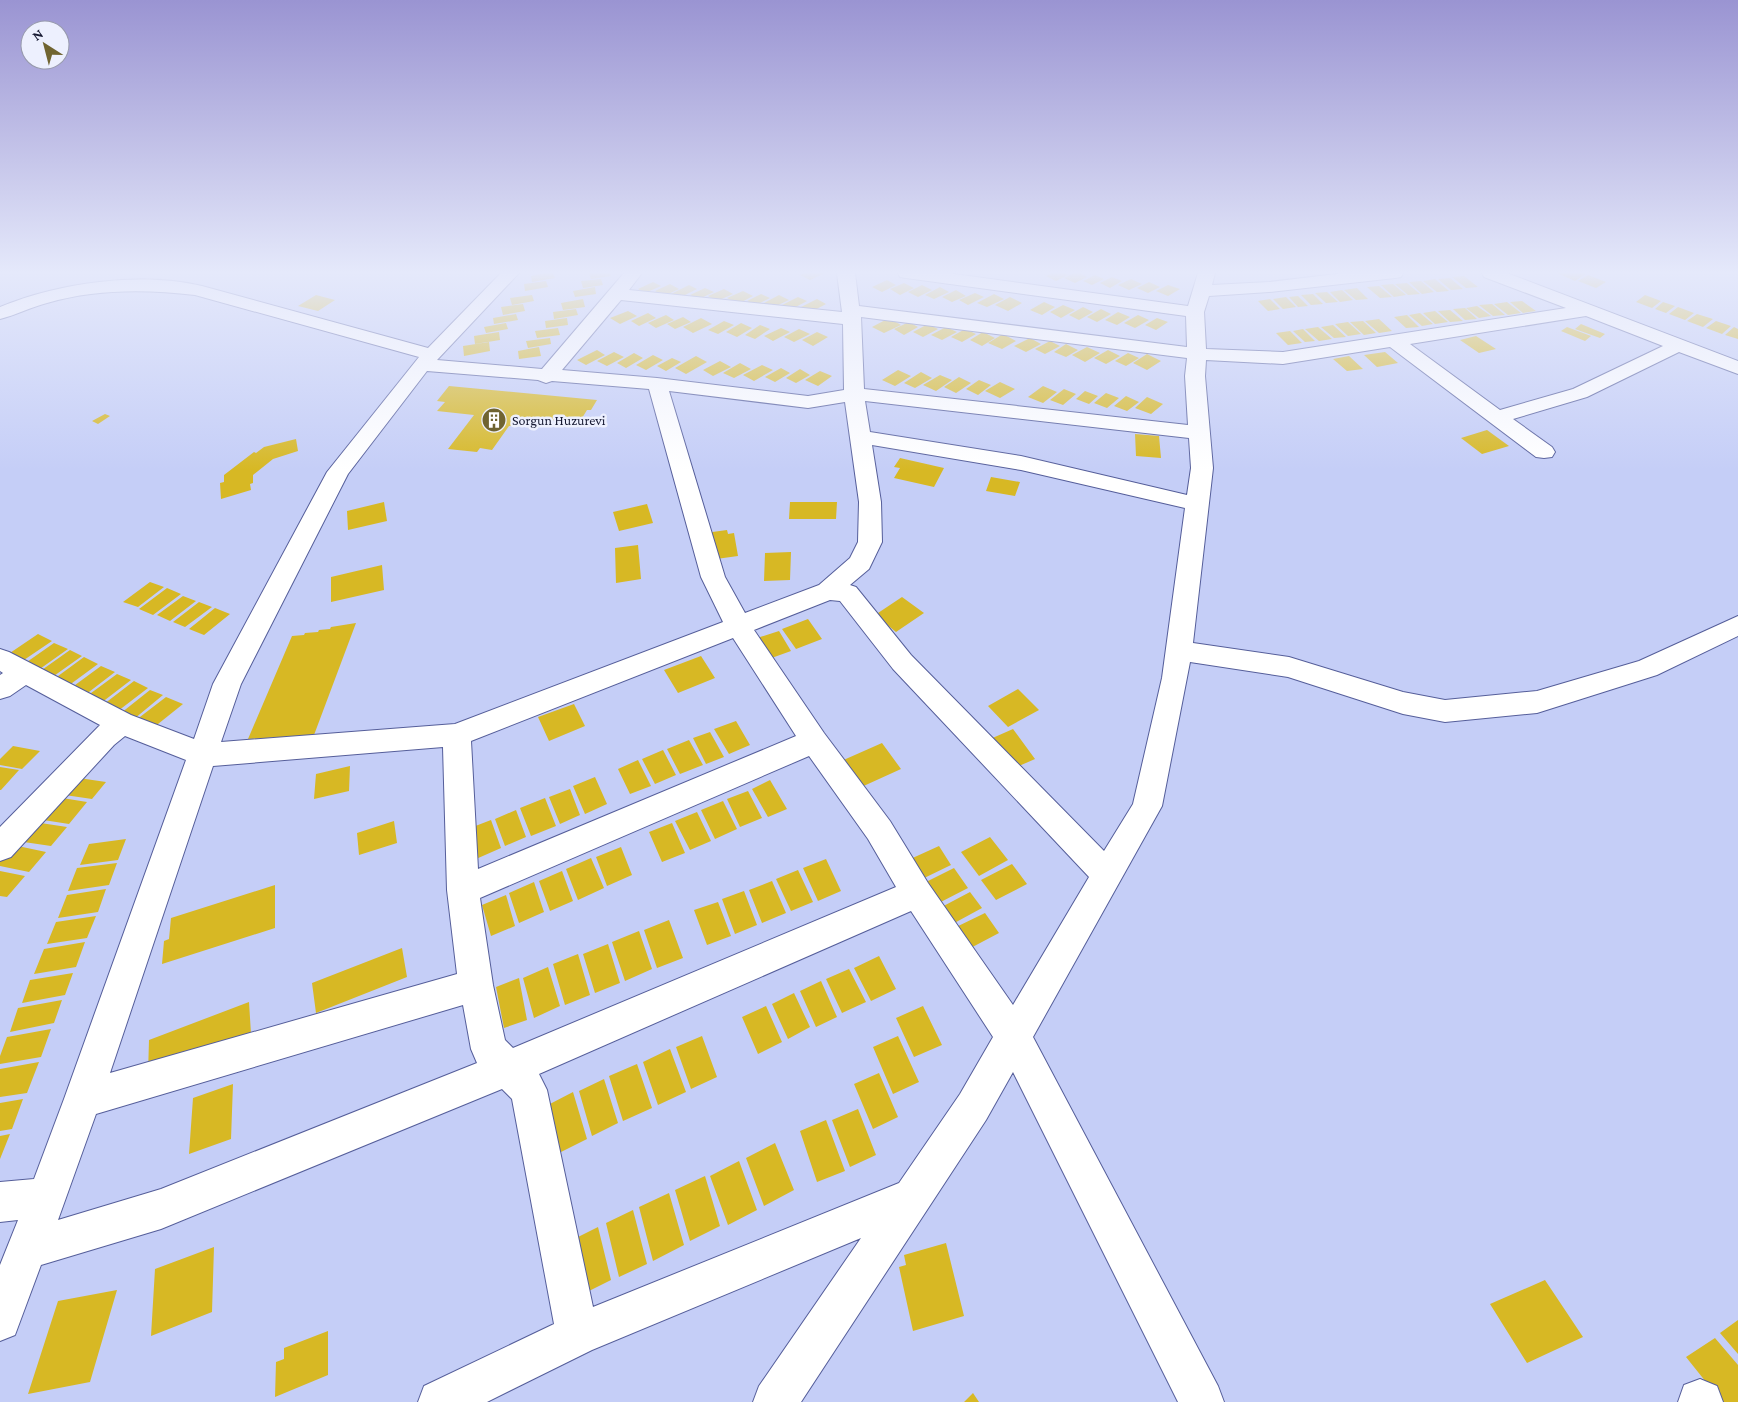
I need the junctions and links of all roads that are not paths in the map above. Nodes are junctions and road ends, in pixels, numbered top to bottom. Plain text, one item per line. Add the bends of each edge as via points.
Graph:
1 (356, 338) edge
2 (448, 338) edge
3 (578, 338) edge
4 (852, 338) edge
5 (1059, 338) edge
6 (1198, 338) edge
7 (1410, 338) edge
8 (1657, 338) edge
9 (1694, 338) edge
10 (1394, 341) junction
11 (1677, 346) junction
12 (1197, 354) junction
13 (1738, 355) edge
14 (427, 360) junction
15 (1738, 368) edge
16 (546, 376) junction
17 (657, 384) junction
18 (854, 394) junction
19 (1497, 417) junction
20 (1199, 433) junction
21 (860, 437) junction
22 (1544, 452) dead end
23 (1197, 504) junction
24 (828, 591) junction
25 (738, 625) junction
26 (1738, 625) edge
27 (1179, 651) junction
28 (0, 659) edge
29 (23, 673) junction
30 (0, 689) edge
31 (121, 723) junction
32 (457, 735) junction
33 (814, 741) junction
34 (202, 755) junction
35 (0, 848) edge
36 (1107, 875) junction
37 (463, 890) junction
38 (917, 893) junction
39 (476, 985) junction
40 (1014, 1036) junction
41 (509, 1068) junction
42 (83, 1099) junction
43 (46, 1197) junction
44 (912, 1197) junction
45 (0, 1202) edge
46 (27, 1249) junction
47 (0, 1320) edge
48 (577, 1335) junction
49 (440, 1402) edge
50 (775, 1402) edge
51 (1202, 1402) edge

1 - 14 street
2 - 14 street
3 - 16 street
4 - 18 street
5 - 12 street
6 - 12 street
7 - 10 street
8 - 11 street
9 - 13 street
10 - 12 street via 1283,358
10 - 19 street
11 - 15 street
11 - 19 street via 1580,393
12 - 20 street via 1195,376
14 - 16 street
14 - 34 street via 338,472 228,684
16 - 17 street
17 - 18 street via 808,402
17 - 25 street via 713,577
18 - 20 street
18 - 21 street
19 - 22 street
20 - 23 street via 1202,468
21 - 23 street via 1021,462
21 - 24 street via 870,502 870,542 860,563
23 - 27 street
24 - 25 street
24 - 36 street via 847,593 902,662
25 - 32 street
25 - 33 street
26 - 27 street via 1648,668 1537,702 1445,711 1403,703 1289,668
27 - 36 street via 1147,806
28 - 29 street
29 - 30 street
29 - 31 street
31 - 34 street
31 - 35 street via 104,736
32 - 34 street
32 - 37 street
33 - 37 street
33 - 38 street via 879,830
34 - 42 street
36 - 40 street
37 - 39 street
38 - 40 street
38 - 41 street
39 - 41 street via 489,1049
39 - 42 street
40 - 44 street via 973,1107
40 - 51 street
41 - 46 street via 161,1209
41 - 48 street via 529,1090
42 - 43 street
43 - 45 street
43 - 46 street
44 - 48 street
44 - 50 street
46 - 47 street
48 - 49 street

